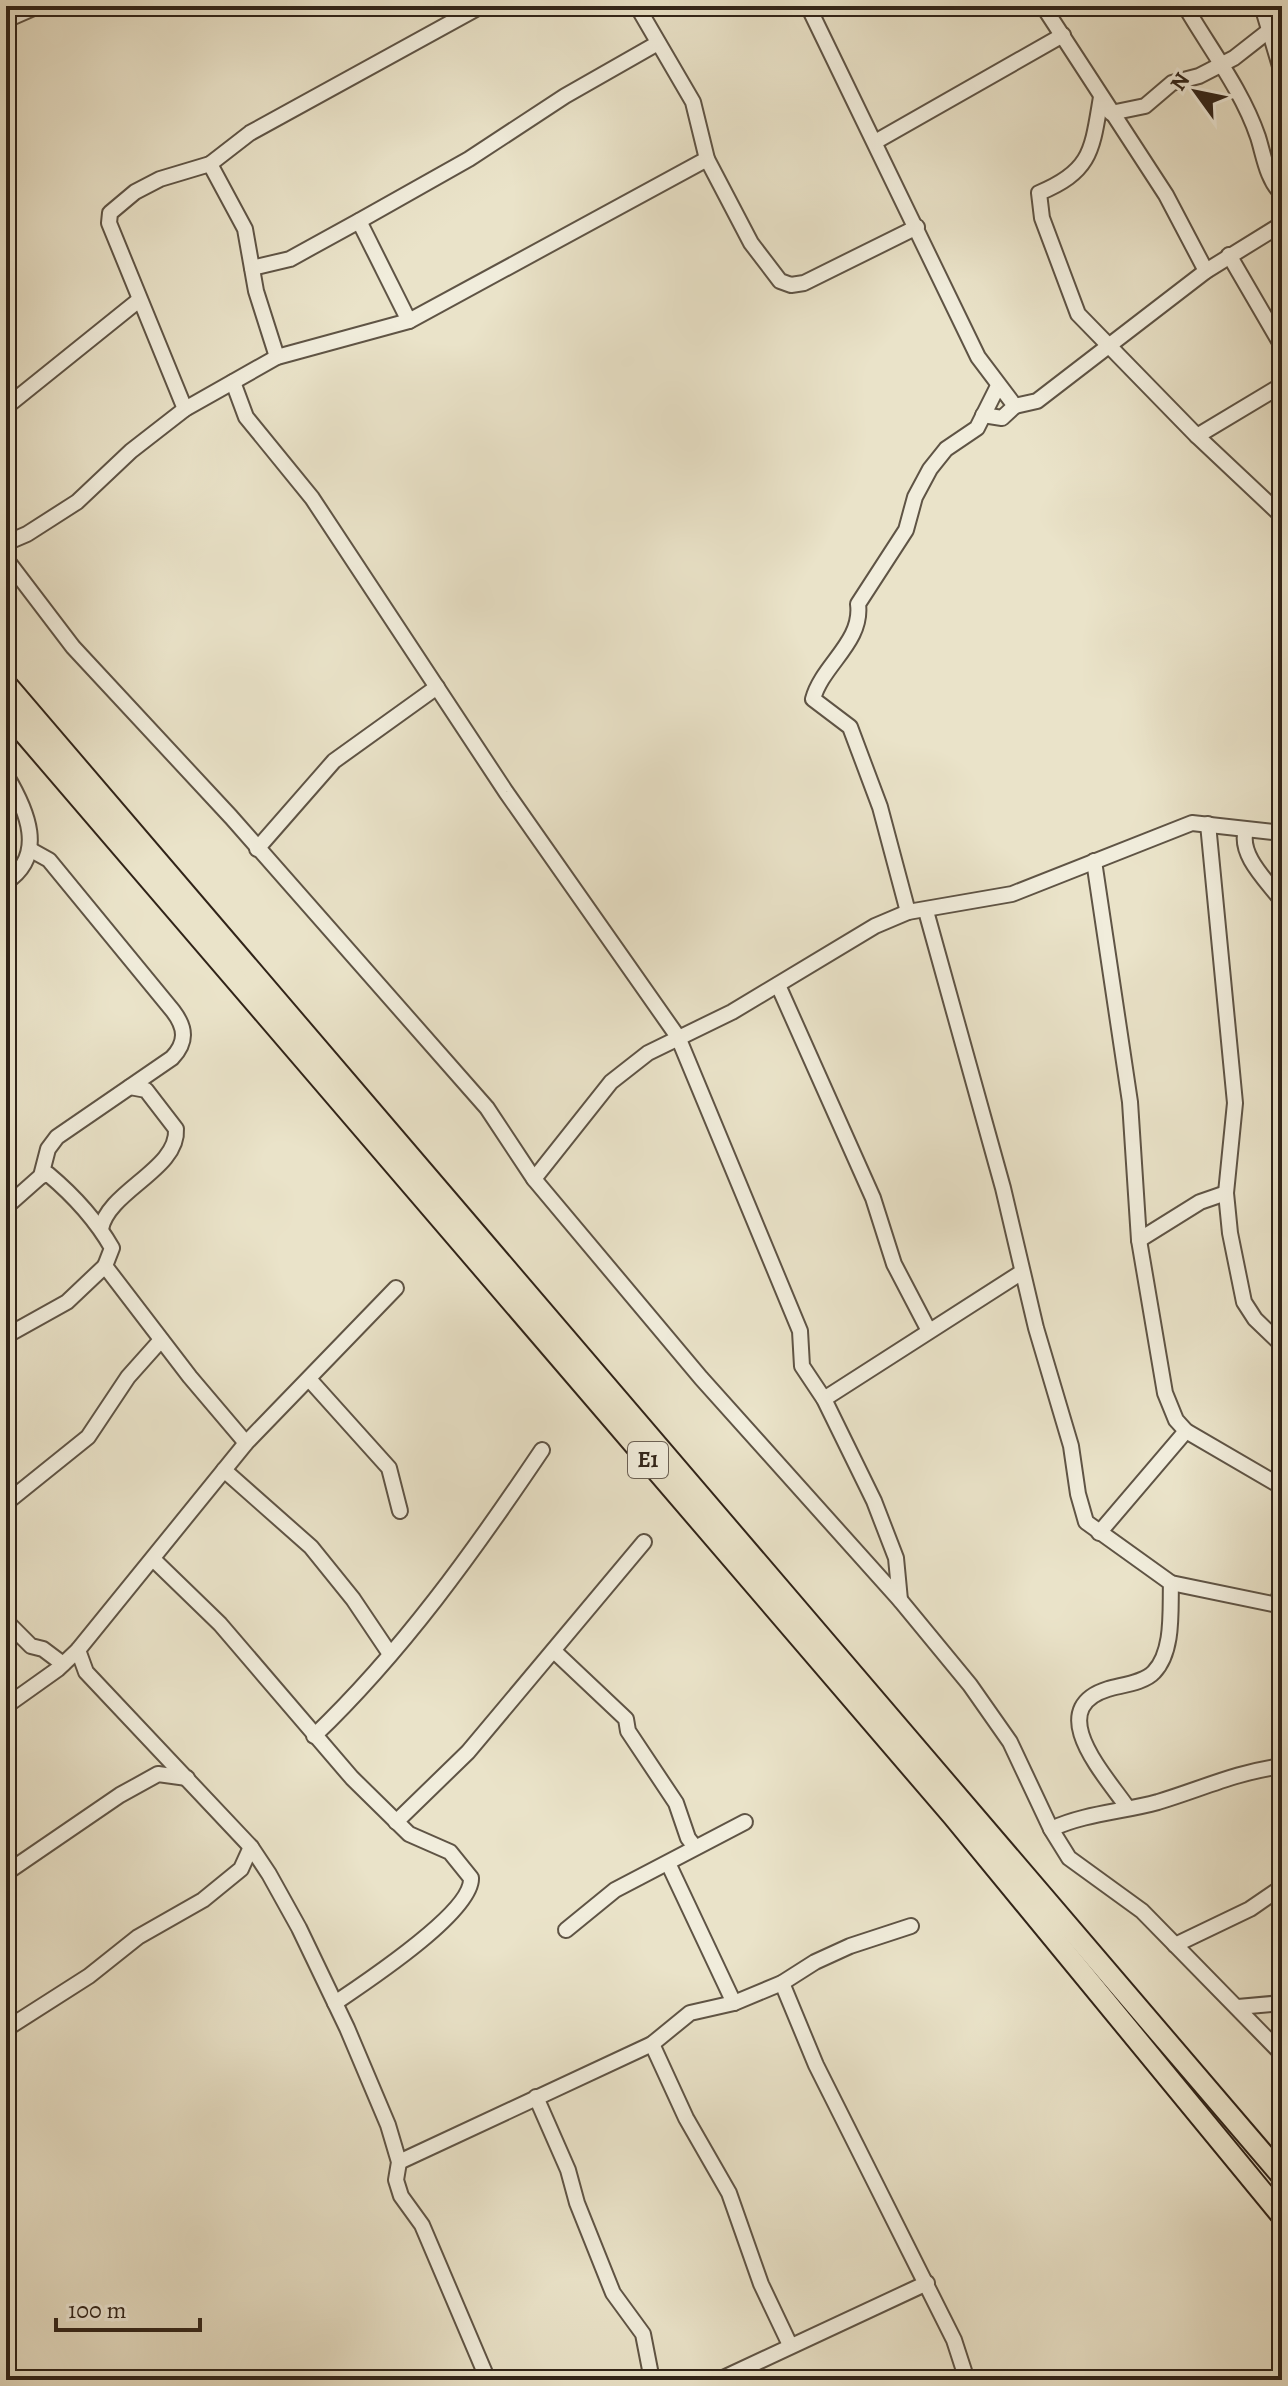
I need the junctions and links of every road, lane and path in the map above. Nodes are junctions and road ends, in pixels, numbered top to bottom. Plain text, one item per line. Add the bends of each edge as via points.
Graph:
1 (38, 6) edge
2 (481, 6) edge
3 (637, 6) edge
4 (808, 6) edge
5 (1043, 6) edge
6 (1185, 6) edge
7 (1262, 6) edge
8 (6, 20) edge
9 (1271, 29) junction
10 (1063, 35) junction
11 (658, 43) junction
12 (1220, 64) junction
13 (1282, 73) edge
14 (1101, 97) junction
15 (1111, 113) junction
16 (875, 142) junction
17 (707, 159) junction
18 (210, 164) junction
19 (1282, 194) edge
20 (359, 221) junction
21 (1282, 224) edge
22 (917, 227) junction
23 (1229, 255) junction
24 (252, 268) junction
25 (1206, 271) junction
26 (139, 300) junction
27 (409, 321) junction
28 (1282, 346) edge
29 (1109, 347) junction
30 (277, 357) junction
31 (233, 382) junction
32 (998, 386) junction
33 (1281, 388) edge
34 (1015, 406) junction
35 (6, 407) edge
36 (185, 409) junction
37 (983, 415) junction
38 (1197, 436) junction
39 (1282, 516) edge
40 (6, 543) edge
41 (6, 559) edge
42 (6, 684) edge
43 (437, 687) junction
44 (6, 712) edge
45 (6, 775) edge
46 (1208, 824) junction
47 (1246, 830) junction
48 (1282, 833) edge
49 (257, 849) junction
50 (31, 850) junction
51 (1094, 861) junction
52 (6, 882) edge
53 (1282, 901) edge
54 (926, 911) junction
55 (908, 912) junction
56 (778, 985) junction
57 (678, 1037) junction
58 (130, 1087) junction
59 (41, 1176) junction
60 (534, 1179) junction
61 (1226, 1193) junction
62 (6, 1207) edge
63 (101, 1229) junction
64 (1139, 1240) junction
65 (105, 1266) junction
66 (1022, 1272) junction
67 (396, 1288) dead end
68 (928, 1329) junction
69 (6, 1336) edge
70 (161, 1340) junction
71 (1282, 1345) edge
72 (309, 1379) junction
73 (824, 1399) junction
74 (1186, 1431) junction
75 (246, 1443) junction
76 (542, 1450) dead end
77 (224, 1470) junction
78 (1282, 1487) edge
79 (6, 1503) edge
80 (400, 1511) dead end
81 (1099, 1533) junction
82 (644, 1542) dead end
83 (153, 1559) junction
84 (1171, 1583) junction
85 (1282, 1587) edge
86 (900, 1600) junction
87 (1279, 1605) edge
88 (6, 1621) edge
89 (78, 1650) junction
90 (554, 1651) junction
91 (390, 1654) junction
92 (60, 1666) junction
93 (86, 1672) junction
94 (6, 1706) edge
95 (314, 1736) junction
96 (168, 1757) junction
97 (1282, 1766) edge
98 (158, 1774) junction
99 (187, 1778) junction
100 (1127, 1807) junction
101 (396, 1822) junction
102 (745, 1822) dead end
103 (1051, 1829) junction
104 (251, 1847) junction
105 (695, 1847) junction
106 (668, 1863) junction
107 (241, 1869) junction
108 (6, 1873) edge
109 (269, 1874) junction
110 (1282, 1887) edge
111 (911, 1926) dead end
112 (566, 1930) dead end
113 (1175, 1945) junction
114 (782, 1983) junction
115 (335, 2003) junction
116 (734, 2003) junction
117 (1282, 2003) edge
118 (1238, 2007) junction
119 (6, 2029) edge
120 (652, 2044) junction
121 (1282, 2054) edge
122 (536, 2097) junction
123 (399, 2162) junction
124 (1282, 2176) edge
125 (1282, 2216) edge
126 (927, 2283) junction
127 (790, 2345) junction
128 (488, 2380) edge
129 (652, 2380) edge
130 (719, 2380) edge
131 (967, 2380) edge

1 - 8 street
2 - 18 street via 250,133
3 - 11 street
4 - 16 street
5 - 10 street
6 - 12 street
7 - 9 street
9 - 12 street
9 - 13 street
10 - 14 street
10 - 16 street
11 - 17 street via 693,102
11 - 20 street
12 - 15 street via 1172,83 1145,106
12 - 19 street
14 - 15 street
14 - 29 street via 1086,162 1039,193 1042,218 1078,314
15 - 25 street via 1166,195
16 - 22 street
17 - 22 street via 767,267 791,285
17 - 27 street
18 - 24 street via 245,229
18 - 26 street via 160,179 110,213 109,223
20 - 24 street via 290,259
20 - 27 street
21 - 23 street
22 - 32 street via 978,357
23 - 25 street
23 - 28 street
24 - 30 street
25 - 29 street
26 - 35 street
26 - 36 street
27 - 30 street
29 - 34 street via 1037,401
29 - 38 street
30 - 31 street
31 - 36 street
31 - 43 street via 246,417 312,498
32 - 34 street
32 - 37 street
33 - 38 street
34 - 37 street via 1002,418
36 - 40 street via 77,502
37 - 55 street via 977,428 946,449 930,469 906,530 858,604 860,616 844,651 817,685 813,699 850,727 884,819
38 - 39 street
41 - 49 street via 73,647
42 - 124 highway, E1
43 - 49 street via 334,761
43 - 57 street
44 - 125 highway, E1 via 953,1816
45 - 50 street via 19,796
46 - 47 street
46 - 51 street via 1192,823
46 - 61 street via 1235,1103
47 - 48 street
47 - 53 street via 1245,851
49 - 60 street via 487,1108
50 - 52 street via 28,862
50 - 58 street via 49,860 181,1021 182,1047
51 - 54 street via 1012,894
51 - 64 street via 1130,1102
54 - 55 street
54 - 66 street
55 - 56 street via 852,936
56 - 57 street
56 - 68 street via 873,1198 894,1264
57 - 60 street via 611,1082
57 - 73 street via 800,1331 802,1366
58 - 59 street via 57,1137
58 - 63 street via 146,1090 176,1136 152,1170 104,1216
59 - 62 street
59 - 63 street via 48,1174 59,1183
60 - 86 street via 701,1378
61 - 64 street via 1200,1202
61 - 71 street via 1244,1302
63 - 65 street via 112,1248
64 - 74 street via 1165,1393
65 - 69 street via 67,1302
65 - 70 street
66 - 68 street
66 - 81 street via 1071,1446 1081,1510
67 - 72 street
68 - 73 street
70 - 75 street
70 - 79 street via 128,1377 88,1437
72 - 75 street
72 - 80 street via 389,1468
73 - 86 street via 896,1558
74 - 78 street
74 - 81 street
75 - 77 street
76 - 91 street
77 - 83 street
77 - 91 street via 311,1547
81 - 84 street
82 - 90 street
83 - 89 street
83 - 95 street via 220,1624
84 - 87 street
84 - 100 street via 1170,1628 1156,1670 1149,1677 1091,1694 1079,1711 1079,1729 1089,1751
85 - 87 street
86 - 103 street via 1010,1742
88 - 92 street
89 - 92 street
89 - 93 street
90 - 101 street via 468,1752
90 - 105 street via 626,1719 628,1731 676,1803
91 - 95 street
92 - 93 street
92 - 94 street
93 - 96 street
95 - 101 street
96 - 98 street
96 - 99 street
97 - 100 street via 1224,1777 1157,1802
98 - 99 street
98 - 108 street
99 - 104 street
100 - 103 street
101 - 115 street via 409,1834 450,1852 464,1866 471,1887 404,1956
102 - 105 street
103 - 113 street via 1069,1858 1142,1911
104 - 107 street
104 - 109 street
105 - 106 street
106 - 112 street via 606,1896
106 - 116 street
107 - 109 street
107 - 119 street via 203,1900 138,1937
109 - 115 street
110 - 113 street via 1250,1909
111 - 114 street via 850,1946
113 - 118 street
114 - 116 street
114 - 126 street via 816,2065
115 - 123 street
116 - 120 street via 690,2013
117 - 118 street
118 - 121 street
120 - 122 street
120 - 127 street via 729,2193 761,2284
122 - 123 street
122 - 129 street via 613,2293 643,2334
123 - 128 street via 396,2180 401,2196 422,2225
126 - 127 street
126 - 131 street
127 - 130 street

